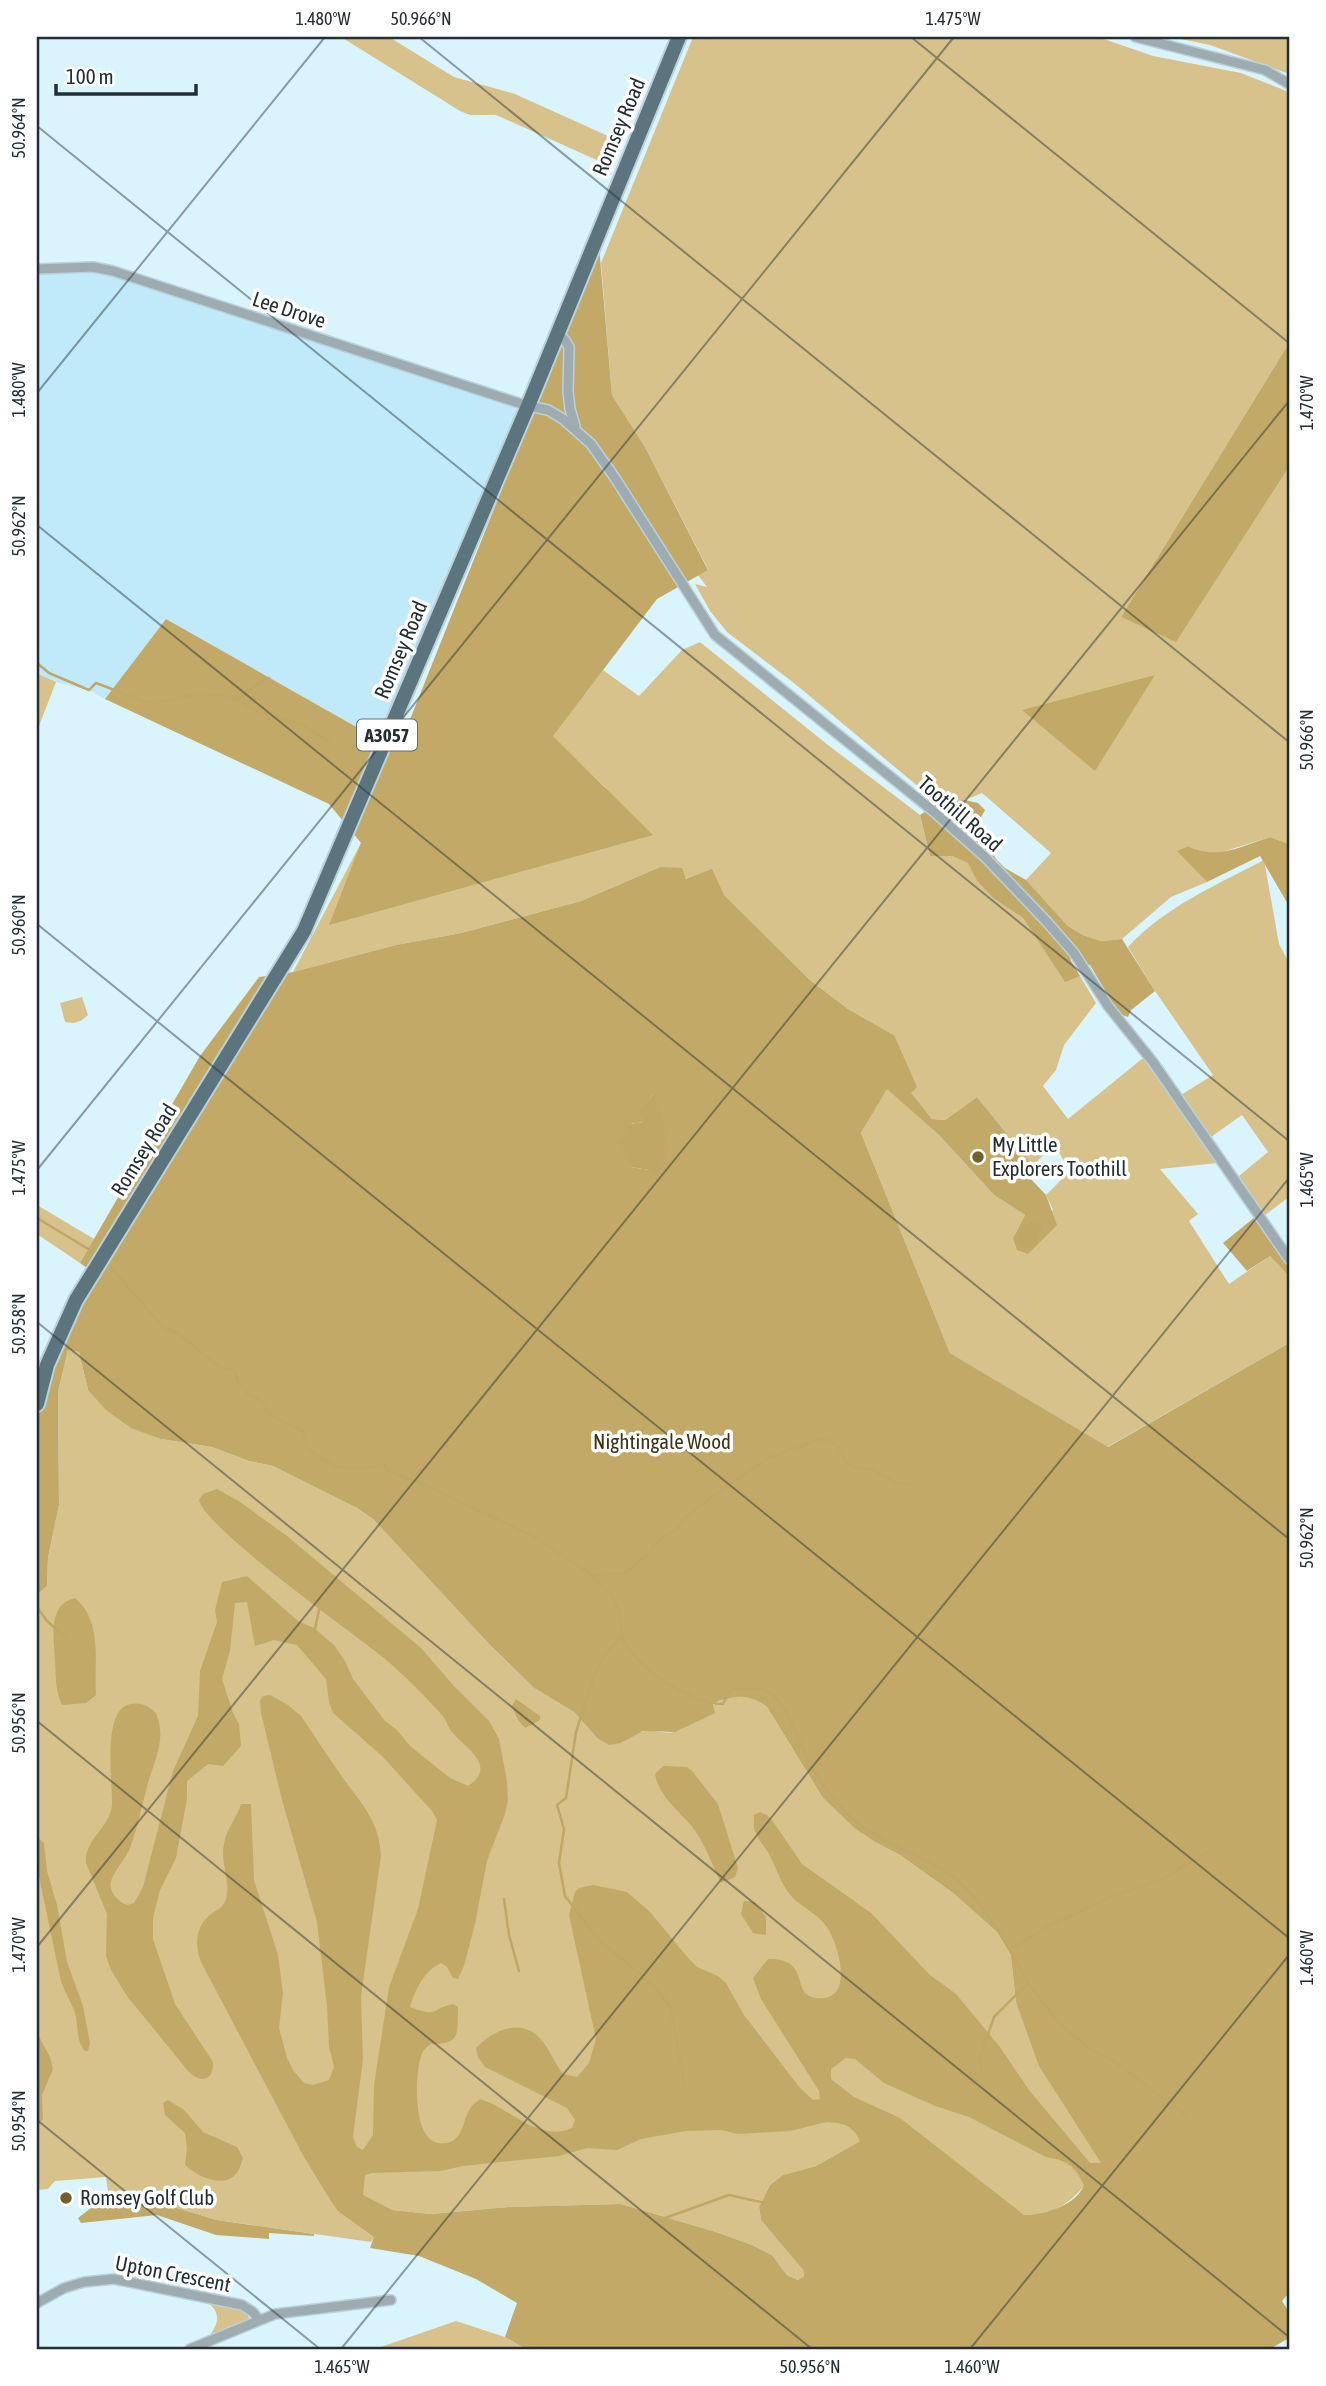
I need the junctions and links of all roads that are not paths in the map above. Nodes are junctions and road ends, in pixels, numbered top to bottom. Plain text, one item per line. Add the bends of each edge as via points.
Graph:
1 (679, 37) edge
2 (1135, 37) edge
3 (1289, 84) edge
4 (37, 268) edge
5 (556, 334) junction
6 (528, 406) junction
7 (575, 428) junction
8 (1289, 1259) edge
9 (37, 1404) edge
10 (391, 2300) dead end
11 (37, 2303) edge
12 (259, 2320) junction
13 (190, 2349) edge

1 - 5 main road, Romsey Road / A3057
2 - 3 street via 1265,70
4 - 6 street, Lee Drove via 113,271
5 - 6 main road, Romsey Road / A3057
5 - 7 street via 569,347 568,392
6 - 7 street, Toothill Road via 548,410
6 - 9 main road, Romsey Road / A3057 via 304,931 76,1300 47,1365
7 - 8 street, Toothill Road via 615,478 715,635 985,857 1074,953
10 - 12 street via 275,2314
11 - 12 street, Upton Crescent via 64,2288 114,2279 242,2305
12 - 13 street

